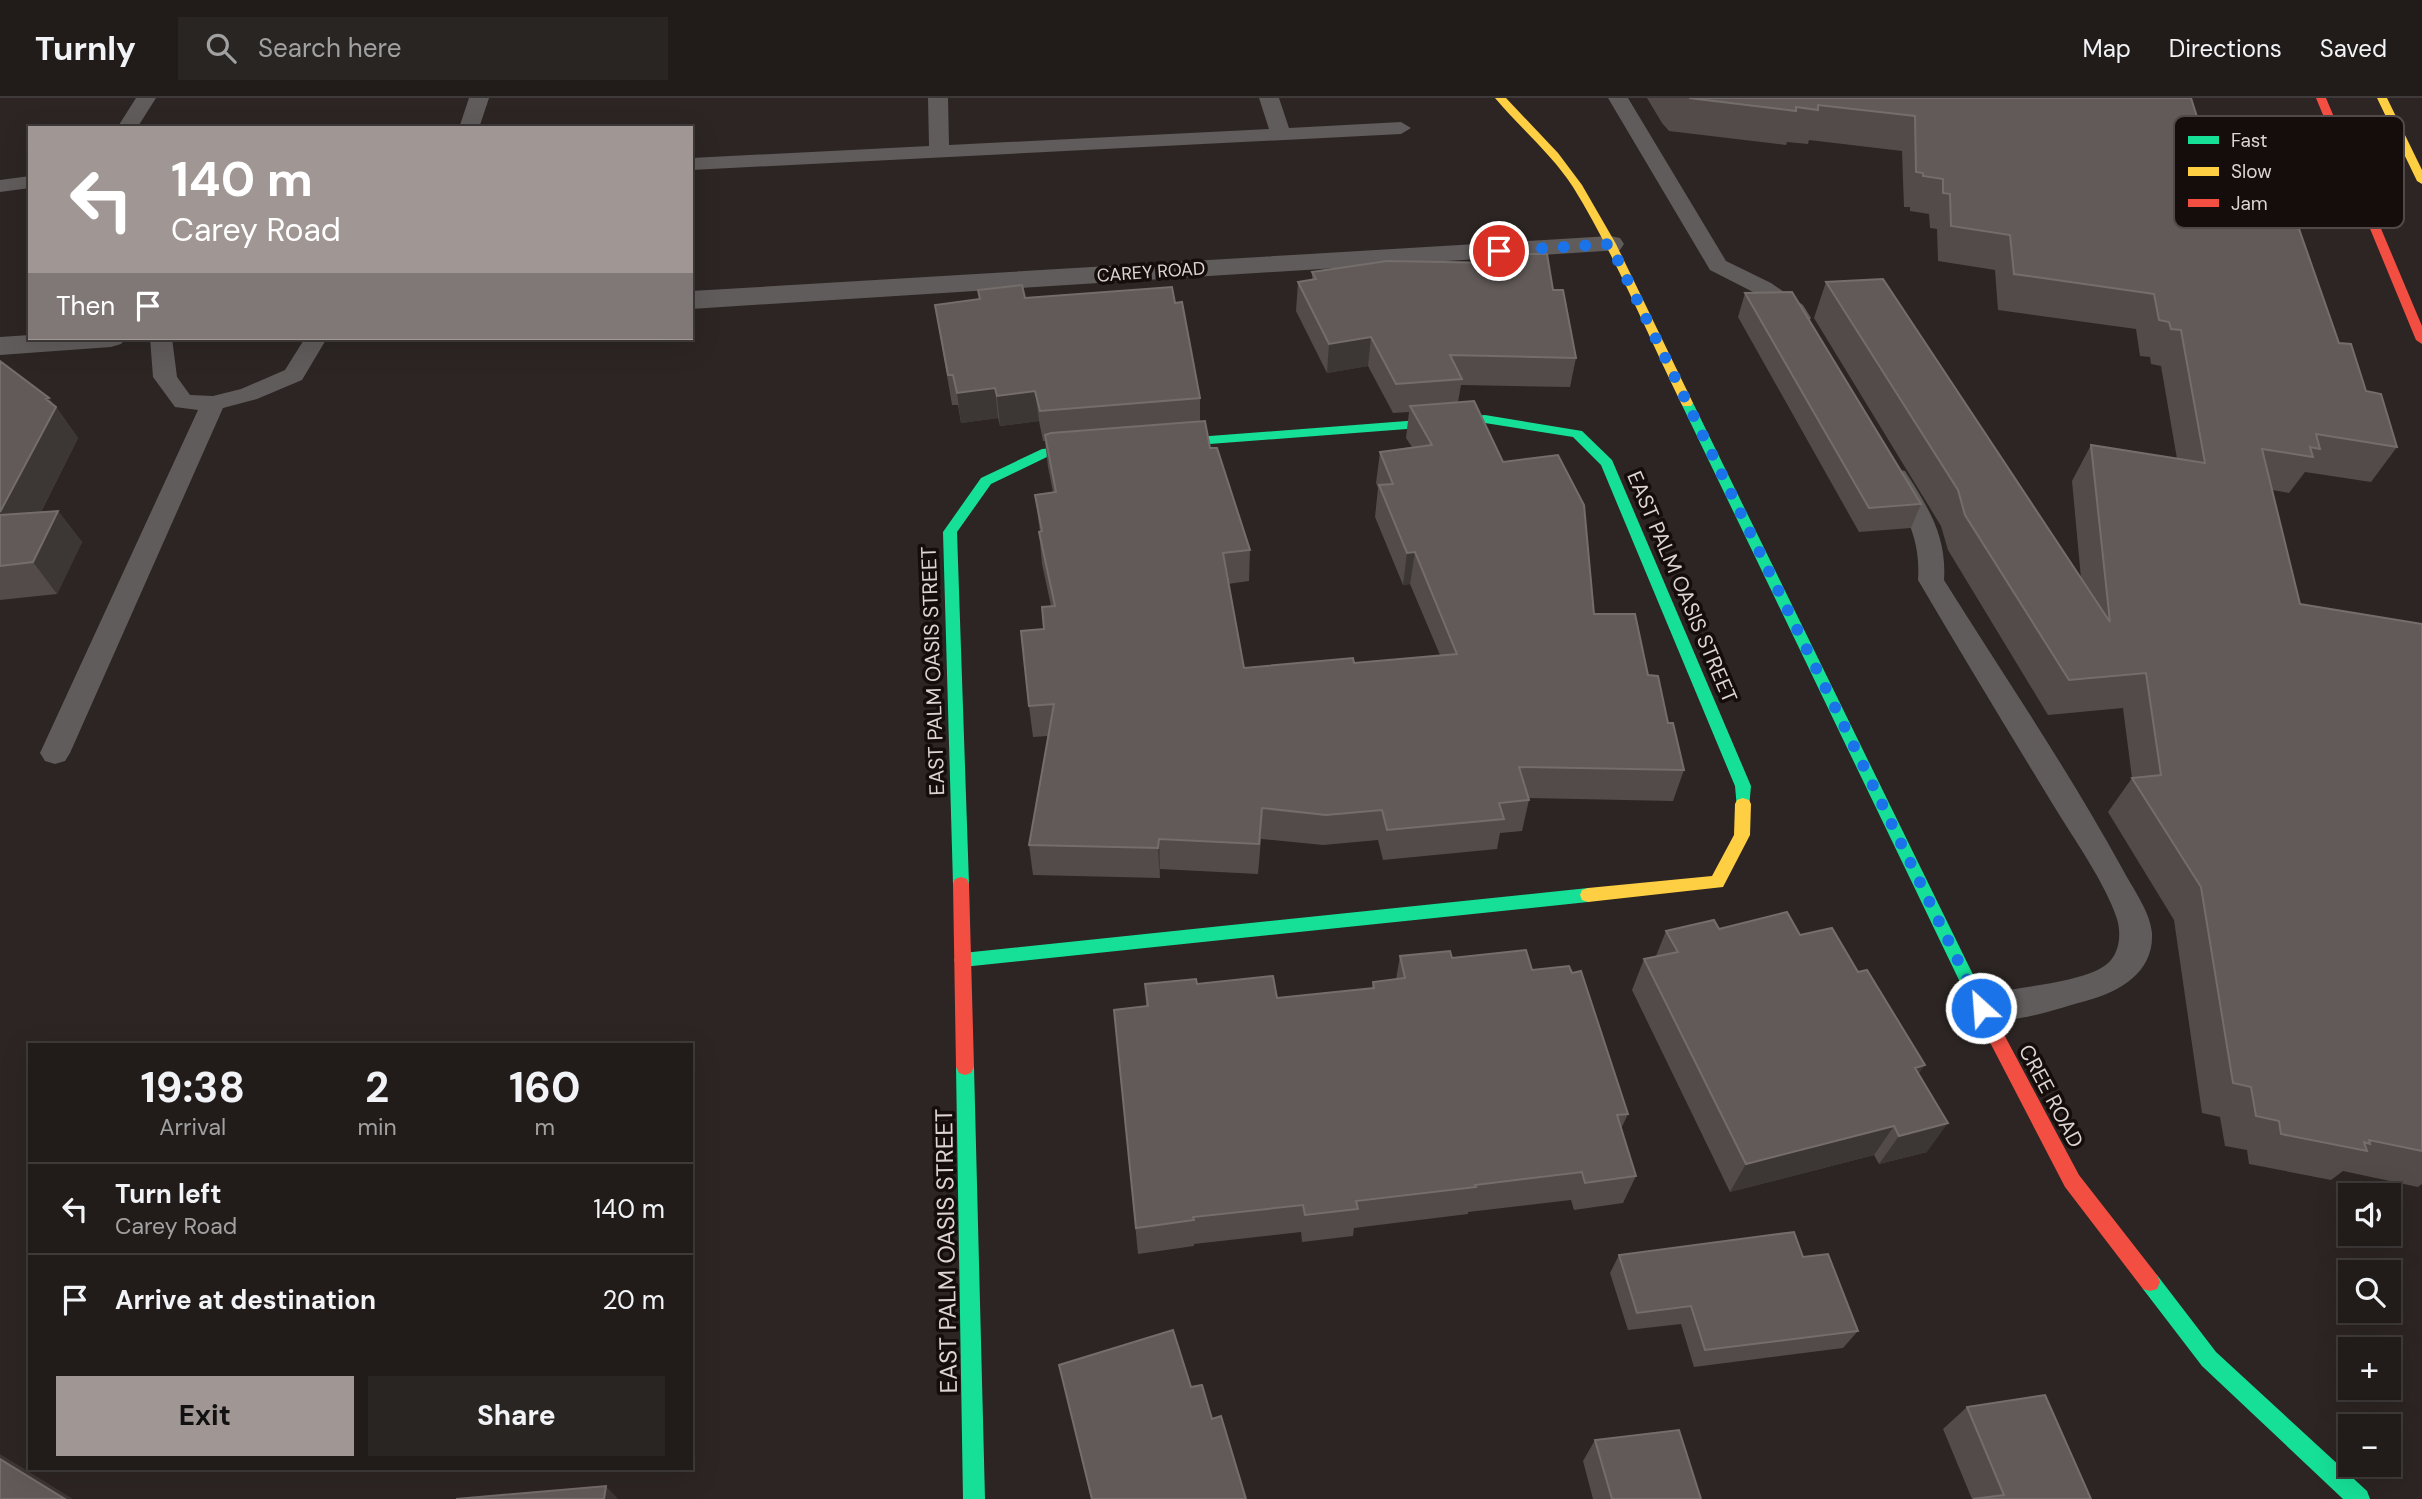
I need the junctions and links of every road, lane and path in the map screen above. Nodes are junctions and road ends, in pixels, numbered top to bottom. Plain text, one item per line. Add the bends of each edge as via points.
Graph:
1 (146, 98) edge
2 (479, 98) edge
3 (939, 98) edge
4 (1269, 98) edge
5 (1500, 98) edge
6 (1618, 98) edge
7 (2321, 98) edge
8 (2382, 98) edge
9 (2329, 116) edge
10 (2391, 116) edge
11 (128, 126) edge
12 (470, 126) edge
13 (1401, 128) dead end
14 (1281, 134) junction
15 (2404, 144) edge
16 (939, 152) junction
17 (693, 164) edge
18 (2422, 181) edge
19 (28, 182) edge
20 (0, 186) edge
21 (2375, 228) edge
22 (1610, 244) junction
23 (693, 300) edge
24 (79, 340) edge
25 (161, 340) edge
26 (315, 340) edge
27 (2422, 340) edge
28 (1816, 344) edge
29 (0, 345) edge
30 (213, 403) junction
31 (1142, 445) edge
32 (1115, 447) edge
33 (1885, 458) edge
34 (55, 753) dead end
35 (963, 960) junction
36 (1981, 1008) junction
37 (974, 1499) edge
38 (2359, 1499) edge

1 - 11 lane
2 - 12 lane
3 - 16 lane
4 - 14 lane
5 - 22 street, CREE ROAD via 1577,185
6 - 28 lane via 1718,265 1795,310
7 - 9 street
8 - 10 street
13 - 14 lane
14 - 16 lane
15 - 18 street
16 - 17 lane
19 - 20 lane
21 - 27 street
22 - 23 street, CAREY ROAD
22 - 36 street, CREE ROAD
24 - 29 street
25 - 30 lane via 165,377 183,402
26 - 30 lane via 294,374 250,394
30 - 34 lane
31 - 35 street, EAST PALM OASIS STREET via 1485,419 1577,434 1607,463 1743,786 1742,835 1717,882
32 - 35 street, EAST PALM OASIS STREET via 1046,452 986,481 950,531
33 - 36 lane via 1926,527 1934,557 1931,580 2099,855 2132,917 2136,934 2122,971 2105,982 2035,1001
35 - 37 street, EAST PALM OASIS STREET
36 - 38 street, CREE ROAD via 2072,1181 2088,1202 2209,1359

